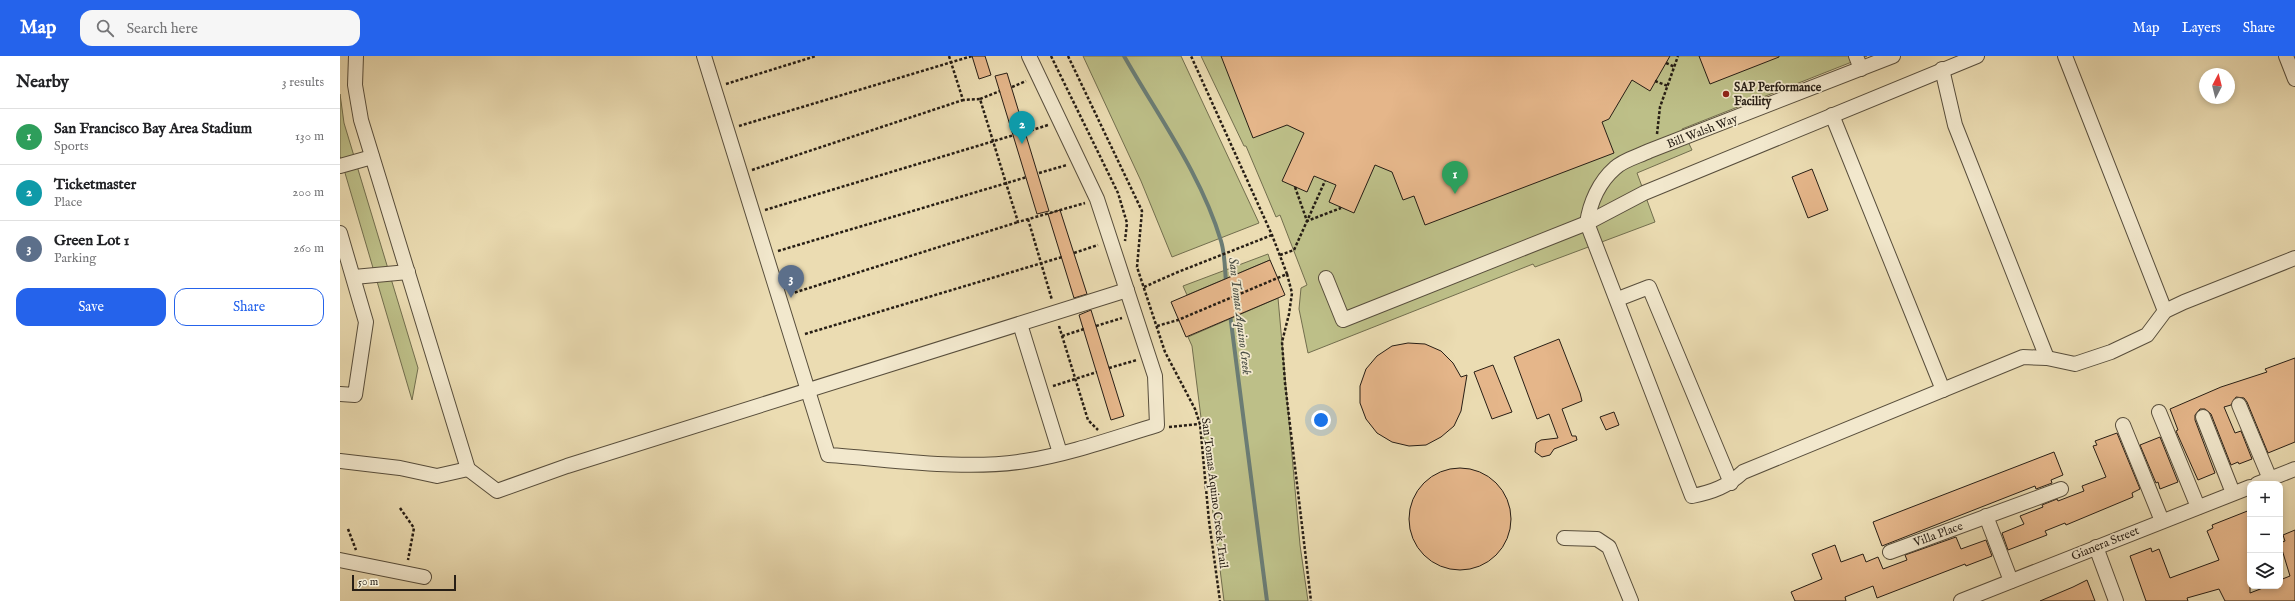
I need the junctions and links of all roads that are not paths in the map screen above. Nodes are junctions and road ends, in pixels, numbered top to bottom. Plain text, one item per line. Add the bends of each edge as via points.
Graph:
1 (356, 56) edge
2 (704, 56) edge
3 (1029, 56) edge
4 (1893, 56) edge
5 (1977, 56) edge
6 (2065, 56) edge
7 (2286, 56) edge
8 (1858, 63) edge
9 (1942, 69) junction
10 (2295, 79) edge
11 (1832, 115) junction
12 (372, 156) junction
13 (340, 166) edge
14 (1587, 223) junction
15 (340, 233) edge
16 (2295, 258) edge
17 (408, 272) junction
18 (354, 277) junction
19 (1326, 278) dead end
20 (1127, 290) junction
21 (1618, 299) junction
22 (2165, 311) junction
23 (1020, 324) junction
24 (2047, 358) junction
25 (808, 390) junction
26 (1943, 390) junction
27 (340, 394) edge
28 (2239, 404) dead end
29 (2159, 412) dead end
30 (2202, 417) dead end
31 (2123, 424) dead end
32 (1060, 453) junction
33 (340, 461) edge
34 (468, 469) junction
35 (2295, 469) edge
36 (2270, 479) junction
37 (2265, 481) edge
38 (1731, 483) junction
39 (2247, 488) edge
40 (2062, 489) dead end
41 (2233, 493) junction
42 (2198, 507) junction
43 (1986, 516) junction
44 (2162, 521) junction
45 (1564, 538) dead end
46 (2096, 547) junction
47 (1890, 552) dead end
48 (340, 560) edge
49 (424, 578) dead end
50 (2012, 581) junction
51 (1631, 601) edge
52 (1961, 601) edge
53 (2116, 601) edge

1 - 12 street via 354,85
2 - 25 street
3 - 20 street via 1097,199
4 - 8 street, Bill Walsh Way
5 - 9 street
6 - 22 street
7 - 10 street
8 - 14 street, Bill Walsh Way via 1616,167 1590,204
9 - 11 street
9 - 24 street via 1955,125
11 - 14 street via 1644,193
11 - 26 street
12 - 13 street
12 - 17 street
14 - 19 street via 1343,320
14 - 21 street
15 - 18 street
16 - 22 street
17 - 18 street
17 - 34 street
18 - 27 street via 366,322 355,395
20 - 23 street
20 - 32 street via 1155,376 1157,426
21 - 38 street via 1649,287
21 - 38 street via 1692,496 1708,493
22 - 24 street via 2147,335 2111,352 2075,364
23 - 25 street
23 - 32 street
24 - 26 street via 2023,357
25 - 32 street via 828,455 986,464 1024,461
25 - 34 street via 567,466 497,491
26 - 38 street via 1743,472
28 - 36 street
29 - 42 street
30 - 41 street
31 - 44 street
33 - 34 street via 400,468 437,476
35 - 36 street
36 - 37 street
39 - 41 street, Gianera Street
40 - 43 street, Villa Place
41 - 42 street, Gianera Street
42 - 44 street, Gianera Street
43 - 47 street, Villa Place
43 - 50 street
44 - 46 street, Gianera Street
45 - 51 street via 1597,539 1609,547
46 - 50 street, Gianera Street
46 - 53 street
48 - 49 street
50 - 52 street, Gianera Street

